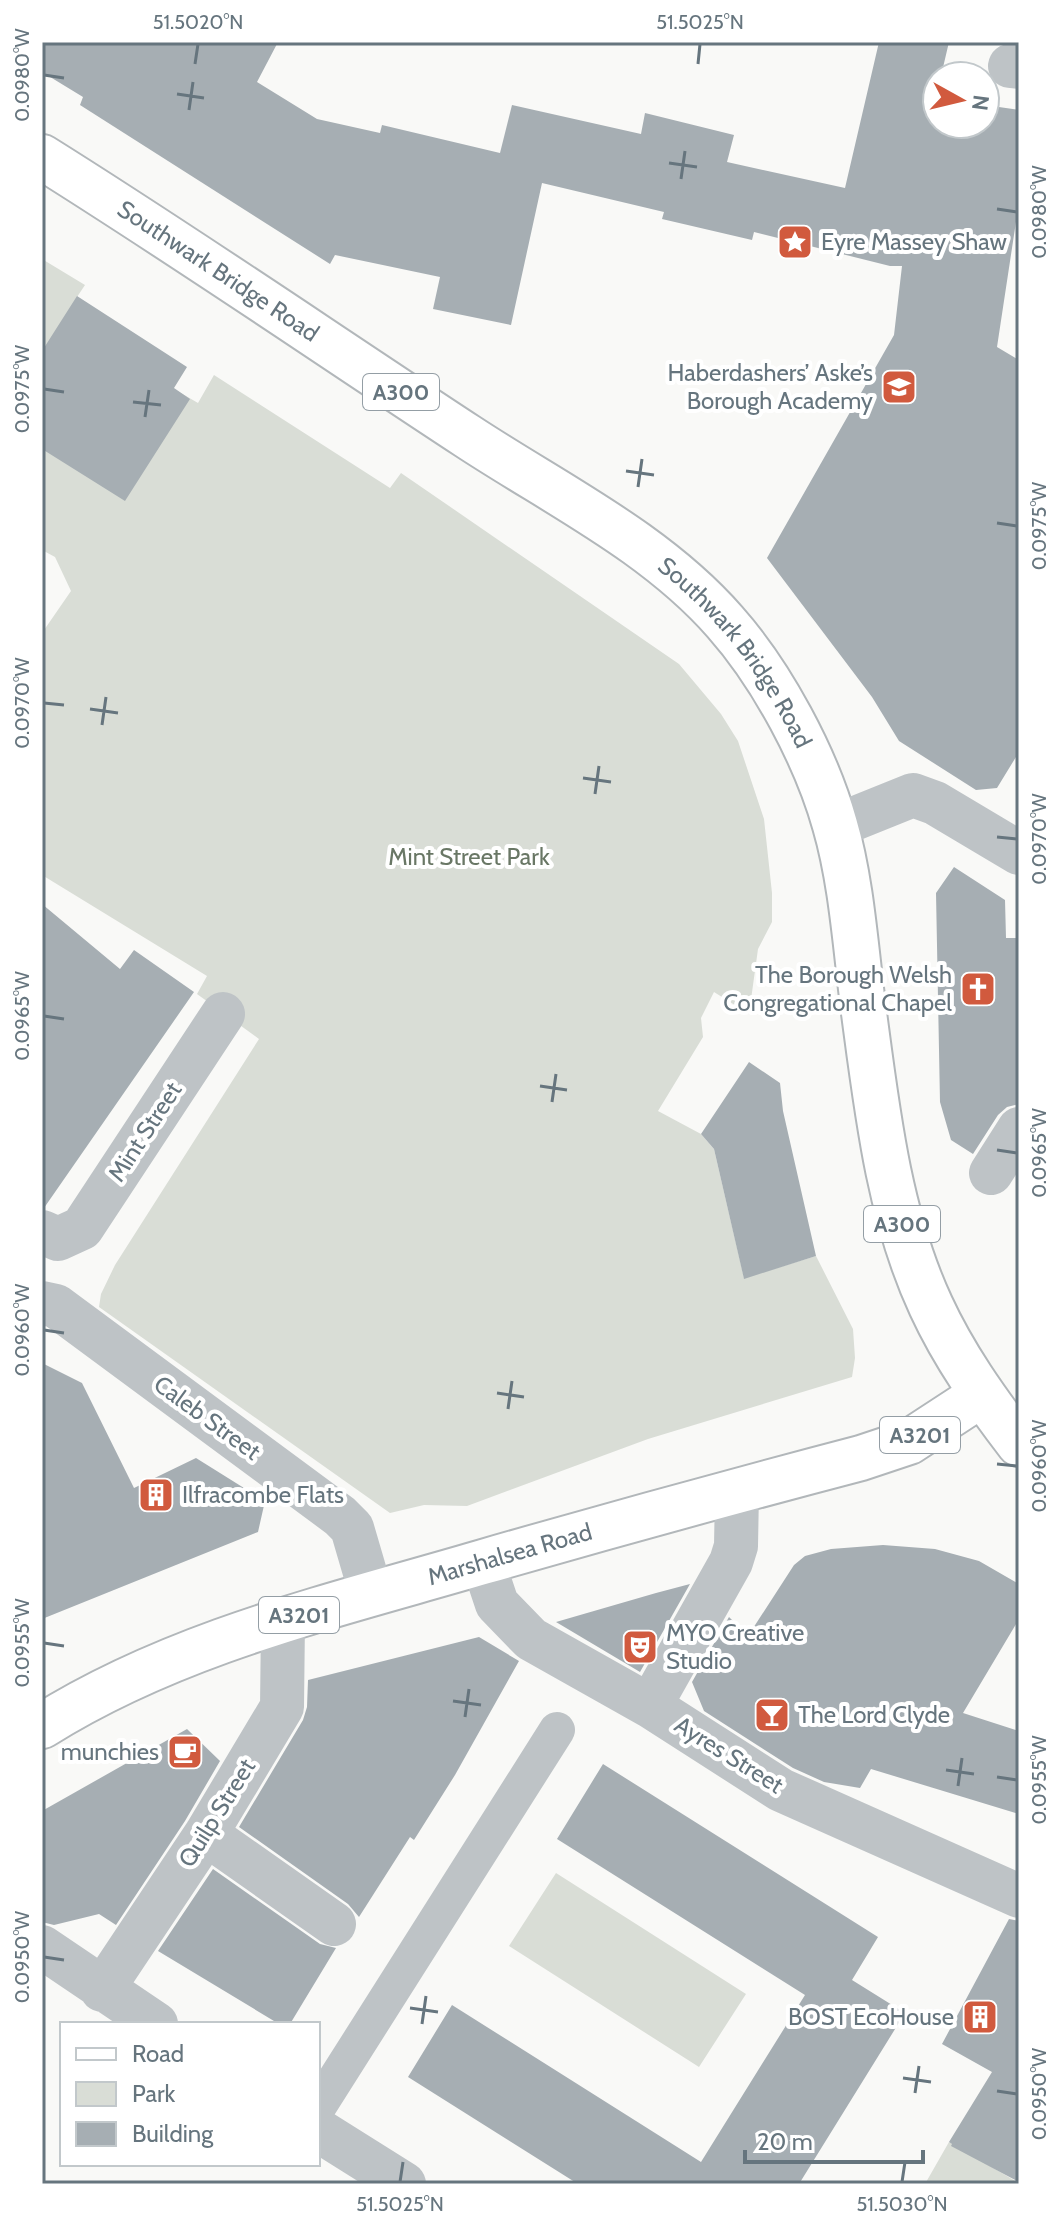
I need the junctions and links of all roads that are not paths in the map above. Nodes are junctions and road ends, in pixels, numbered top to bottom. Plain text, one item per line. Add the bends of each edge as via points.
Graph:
1 (42, 157) edge
2 (836, 826) junction
3 (1013, 836) edge
4 (223, 1014) dead end
5 (1019, 1129) edge
6 (991, 1173) dead end
7 (50, 1235) edge
8 (42, 1303) edge
9 (981, 1395) junction
10 (1019, 1444) edge
11 (737, 1492) junction
12 (483, 1562) junction
13 (371, 1593) junction
14 (283, 1620) junction
15 (650, 1706) junction
16 (42, 1726) edge
17 (557, 1730) dead end
18 (206, 1834) junction
19 (1019, 1896) edge
20 (334, 1924) dead end
21 (42, 1947) edge
22 (102, 1990) junction
23 (153, 2022) edge
24 (320, 2104) edge
25 (320, 2131) edge
26 (404, 2184) edge

1 - 2 main road, Southwark Bridge Road / A300 via 672,569 725,621 764,671 812,761
2 - 3 street via 913,795
2 - 9 main road, Southwark Bridge Road / A300 via 882,1138 905,1238 931,1306
4 - 7 street, Mint Street via 82,1228
5 - 6 street
8 - 13 street, Caleb Street via 56,1306 340,1516 352,1528
9 - 10 main road, Southwark Bridge Road / A300
9 - 11 main road, Marshalsea Road / A3201 via 909,1442
11 - 12 main road, Marshalsea Road / A3201
11 - 15 street via 731,1562
12 - 13 main road, Marshalsea Road / A3201
12 - 15 street, Ayres Street via 497,1604 531,1639
13 - 14 main road, Marshalsea Road / A3201
14 - 16 main road, Marshalsea Road / A3201 via 112,1687
14 - 18 street, Quilp Street via 282,1707
15 - 19 street, Ayres Street via 781,1790
17 - 24 lane
18 - 20 street
18 - 22 street, Quilp Street
21 - 22 street
22 - 23 street
25 - 26 street

